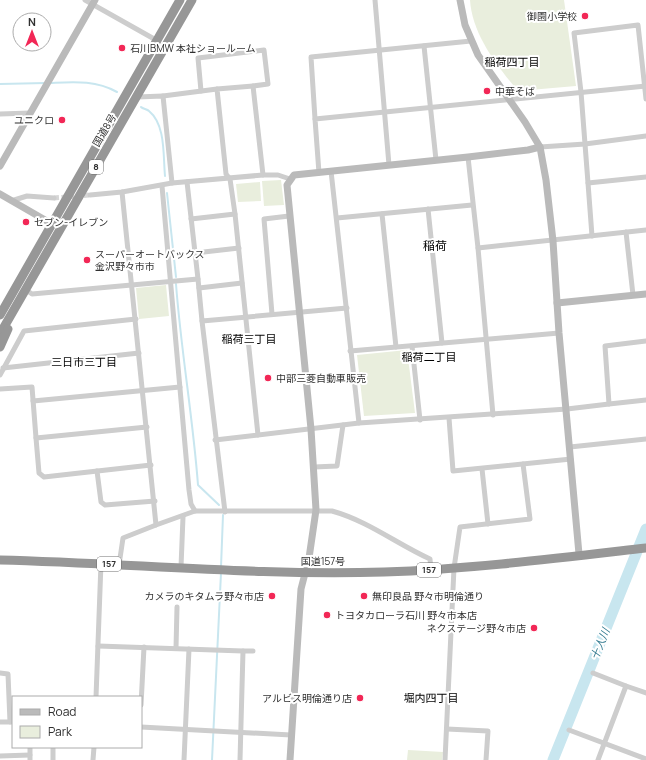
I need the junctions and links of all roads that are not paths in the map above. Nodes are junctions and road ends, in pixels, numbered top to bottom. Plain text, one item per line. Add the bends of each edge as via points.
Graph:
1 (85, 0) edge
2 (180, 0) edge
3 (192, 0) edge
4 (375, 0) edge
5 (460, 0) edge
6 (94, 2) edge
7 (156, 40) junction
8 (471, 41) junction
9 (424, 46) junction
10 (379, 50) junction
11 (253, 86) junction
12 (646, 86) edge
13 (217, 89) junction
14 (201, 91) junction
15 (581, 92) junction
16 (163, 96) junction
17 (137, 98) junction
18 (510, 99) junction
19 (646, 99) edge
20 (432, 108) junction
21 (384, 112) junction
22 (30, 113) junction
23 (0, 114) edge
24 (315, 119) junction
25 (646, 136) edge
26 (585, 144) junction
27 (540, 147) junction
28 (468, 157) junction
29 (436, 160) junction
30 (389, 165) junction
31 (0, 166) edge
32 (331, 171) junction
33 (319, 172) junction
34 (263, 175) junction
35 (646, 178) edge
36 (230, 179) junction
37 (290, 179) junction
38 (187, 182) junction
39 (172, 183) junction
40 (588, 183) junction
41 (162, 186) junction
42 (122, 192) junction
43 (0, 194) edge
44 (90, 195) tunnel mouth
45 (54, 198) tunnel mouth
46 (11, 200) junction
47 (472, 205) junction
48 (428, 209) junction
49 (235, 214) junction
50 (382, 214) junction
51 (289, 216) junction
52 (337, 218) junction
53 (191, 219) junction
54 (52, 224) junction
55 (646, 230) edge
56 (626, 232) junction
57 (592, 236) junction
58 (553, 241) junction
59 (239, 248) junction
60 (478, 248) junction
61 (195, 253) junction
62 (34, 254) junction
63 (198, 278) junction
64 (171, 281) junction
65 (242, 283) junction
66 (132, 284) junction
67 (199, 288) junction
68 (24, 293) junction
69 (646, 294) edge
70 (633, 295) junction
71 (557, 304) junction
72 (0, 305) edge
73 (347, 308) junction
74 (299, 312) junction
75 (0, 314) edge
76 (272, 314) junction
77 (246, 317) junction
78 (136, 320) junction
79 (202, 321) junction
80 (559, 333) junction
81 (0, 334) edge
82 (486, 339) junction
83 (646, 341) edge
84 (442, 343) junction
85 (412, 346) junction
86 (0, 347) edge
87 (396, 347) junction
88 (350, 351) junction
89 (139, 353) junction
90 (3, 368) junction
91 (0, 375) edge
92 (180, 387) junction
93 (0, 390) edge
94 (144, 390) junction
95 (646, 400) edge
96 (33, 401) junction
97 (609, 404) junction
98 (566, 409) junction
99 (493, 415) junction
100 (449, 418) junction
101 (420, 420) junction
102 (359, 424) junction
103 (344, 425) junction
104 (147, 427) junction
105 (311, 429) junction
106 (258, 435) junction
107 (36, 438) junction
108 (646, 439) edge
109 (215, 440) junction
110 (570, 447) junction
111 (572, 459) junction
112 (523, 464) junction
113 (151, 465) junction
114 (314, 467) junction
115 (482, 469) junction
116 (97, 471) junction
117 (155, 501) junction
118 (316, 510) junction
119 (195, 512) junction
120 (225, 512) junction
121 (183, 517) junction
122 (488, 524) junction
123 (156, 525) junction
124 (641, 548) edge
125 (579, 554) junction
126 (0, 560) edge
127 (101, 563) junction
128 (119, 565) junction
129 (181, 567) junction
130 (454, 568) junction
131 (431, 570) junction
132 (304, 572) junction
133 (177, 607) dead end
134 (98, 646) junction
135 (144, 647) junction
136 (176, 648) junction
137 (189, 649) junction
138 (243, 651) junction
139 (253, 651) dead end
140 (593, 673) dead end
141 (0, 674) edge
142 (626, 686) junction
143 (646, 693) edge
144 (96, 696) edge
145 (141, 696) edge
146 (0, 722) edge
147 (11, 722) edge
148 (142, 727) edge
149 (186, 729) junction
150 (447, 729) junction
151 (569, 730) dead end
152 (240, 732) junction
153 (291, 735) junction
154 (605, 743) junction
155 (54, 748) edge
156 (94, 748) edge
157 (0, 756) edge
158 (30, 757) edge
159 (645, 758) edge
160 (53, 760) edge
161 (93, 760) edge
162 (184, 760) edge
163 (240, 760) edge
164 (290, 760) edge
165 (445, 760) edge
166 (486, 760) edge
167 (598, 760) edge

1 - 6 street
2 - 7 highway, 国道8号 / 8
3 - 17 highway, 国道8号 / 8
4 - 10 street
5 - 8 street
6 - 7 street
6 - 22 street
7 - 54 highway, 国道8号 / 8
8 - 9 street
8 - 18 street via 486,68
9 - 10 street
9 - 20 street
10 - 21 street
10 - 24 street via 311,57
11 - 13 street
11 - 14 street via 268,84 264,50 198,58
11 - 34 street
12 - 15 street
12 - 15 street via 638,25 574,33
12 - 19 street
13 - 14 street
13 - 36 street via 226,174
14 - 16 street
15 - 18 street
15 - 26 street
16 - 17 street
16 - 39 street
17 - 68 highway, 国道8号 / 8
18 - 20 street
18 - 27 street
20 - 21 street
20 - 29 street
21 - 24 street
21 - 30 street
22 - 23 street
22 - 31 street
24 - 33 street
25 - 26 street
26 - 27 street
26 - 40 street
27 - 28 street
27 - 58 street
28 - 29 street
28 - 47 street
29 - 30 street
30 - 32 street
32 - 33 street
32 - 52 street
33 - 37 street via 294,175
34 - 36 street
34 - 37 street
35 - 40 street
36 - 38 street
36 - 49 street
37 - 51 street via 287,185
38 - 39 street
38 - 53 street
39 - 41 street
40 - 57 street
41 - 42 street
41 - 64 street
42 - 44 street
42 - 66 street
43 - 46 street
45 - 46 street via 27,196
46 - 54 street
47 - 48 street
47 - 60 street
48 - 50 street
48 - 84 street
49 - 53 street
49 - 59 street
50 - 52 street
50 - 87 street
51 - 74 street
51 - 76 street via 264,219
52 - 73 street
53 - 61 street
54 - 62 highway, 国道8号 / 8
55 - 56 street
56 - 57 street
56 - 70 street
57 - 58 street
58 - 60 street
58 - 71 street
59 - 61 street
59 - 65 street
60 - 82 street
61 - 63 street
62 - 72 highway
62 - 75 highway, 国道8号 / 8
63 - 64 street
63 - 67 street
64 - 66 street
64 - 92 street
65 - 67 street
65 - 77 street
66 - 68 street
66 - 78 street
67 - 79 street
68 - 81 highway, 国道8号 / 8
68 - 86 highway
69 - 70 street
70 - 71 street
71 - 80 street
73 - 74 street
73 - 88 street
74 - 76 street
74 - 105 street
76 - 77 street
77 - 79 street
77 - 106 street
78 - 89 street
78 - 90 street via 24,331
79 - 109 street
80 - 82 street
80 - 98 street
82 - 84 street
82 - 99 street
83 - 97 street via 605,346
84 - 85 street
85 - 87 street
85 - 101 street
87 - 88 street
88 - 102 street
89 - 90 street
89 - 94 street
90 - 91 street
92 - 94 street
92 - 119 street via 189,490
93 - 96 street via 32,387
94 - 96 street
94 - 104 street
95 - 97 street
96 - 107 street
97 - 98 street
98 - 99 street
98 - 110 street
99 - 100 street
100 - 101 street
100 - 115 street via 453,471
101 - 102 street
102 - 103 street
103 - 105 street
103 - 114 street via 337,466
104 - 107 street
104 - 113 street
105 - 106 street
105 - 114 street
106 - 109 street
107 - 116 street via 39,473 44,477
108 - 110 street
109 - 120 street
110 - 111 street
111 - 112 street
111 - 125 street
112 - 115 street
112 - 122 street via 530,519
113 - 116 street
113 - 117 street
114 - 118 street
115 - 122 street
116 - 117 street via 101,502 105,505
117 - 123 street
118 - 120 street
118 - 131 street via 348,516 381,532 430,559
118 - 132 street via 309,558
119 - 120 street
119 - 121 street
121 - 123 street
121 - 129 street
122 - 130 street via 460,527
123 - 128 street via 123,538
124 - 125 highway, 国道157号 / 157
125 - 130 highway, 国道157号 / 157
126 - 127 highway, 国道157号 / 157
127 - 128 highway, 国道157号 / 157
127 - 134 street
128 - 129 highway, 国道157号 / 157
129 - 132 highway, 国道157号 / 157
130 - 131 highway, 国道157号 / 157
130 - 150 street
131 - 132 highway, 国道157号 / 157
132 - 153 street
133 - 136 street
134 - 135 street
134 - 144 street
135 - 136 street
135 - 145 street
136 - 137 street
137 - 138 street
137 - 149 street
138 - 139 street
138 - 152 street
140 - 142 street
141 - 147 street via 8,674
142 - 143 street
142 - 154 street
146 - 147 street
148 - 149 street
149 - 152 street
149 - 162 street
150 - 165 street
150 - 166 street via 488,731
151 - 154 street
152 - 153 street
152 - 163 street
153 - 164 street
154 - 159 street
154 - 167 street
155 - 160 street
156 - 161 street
157 - 158 street

